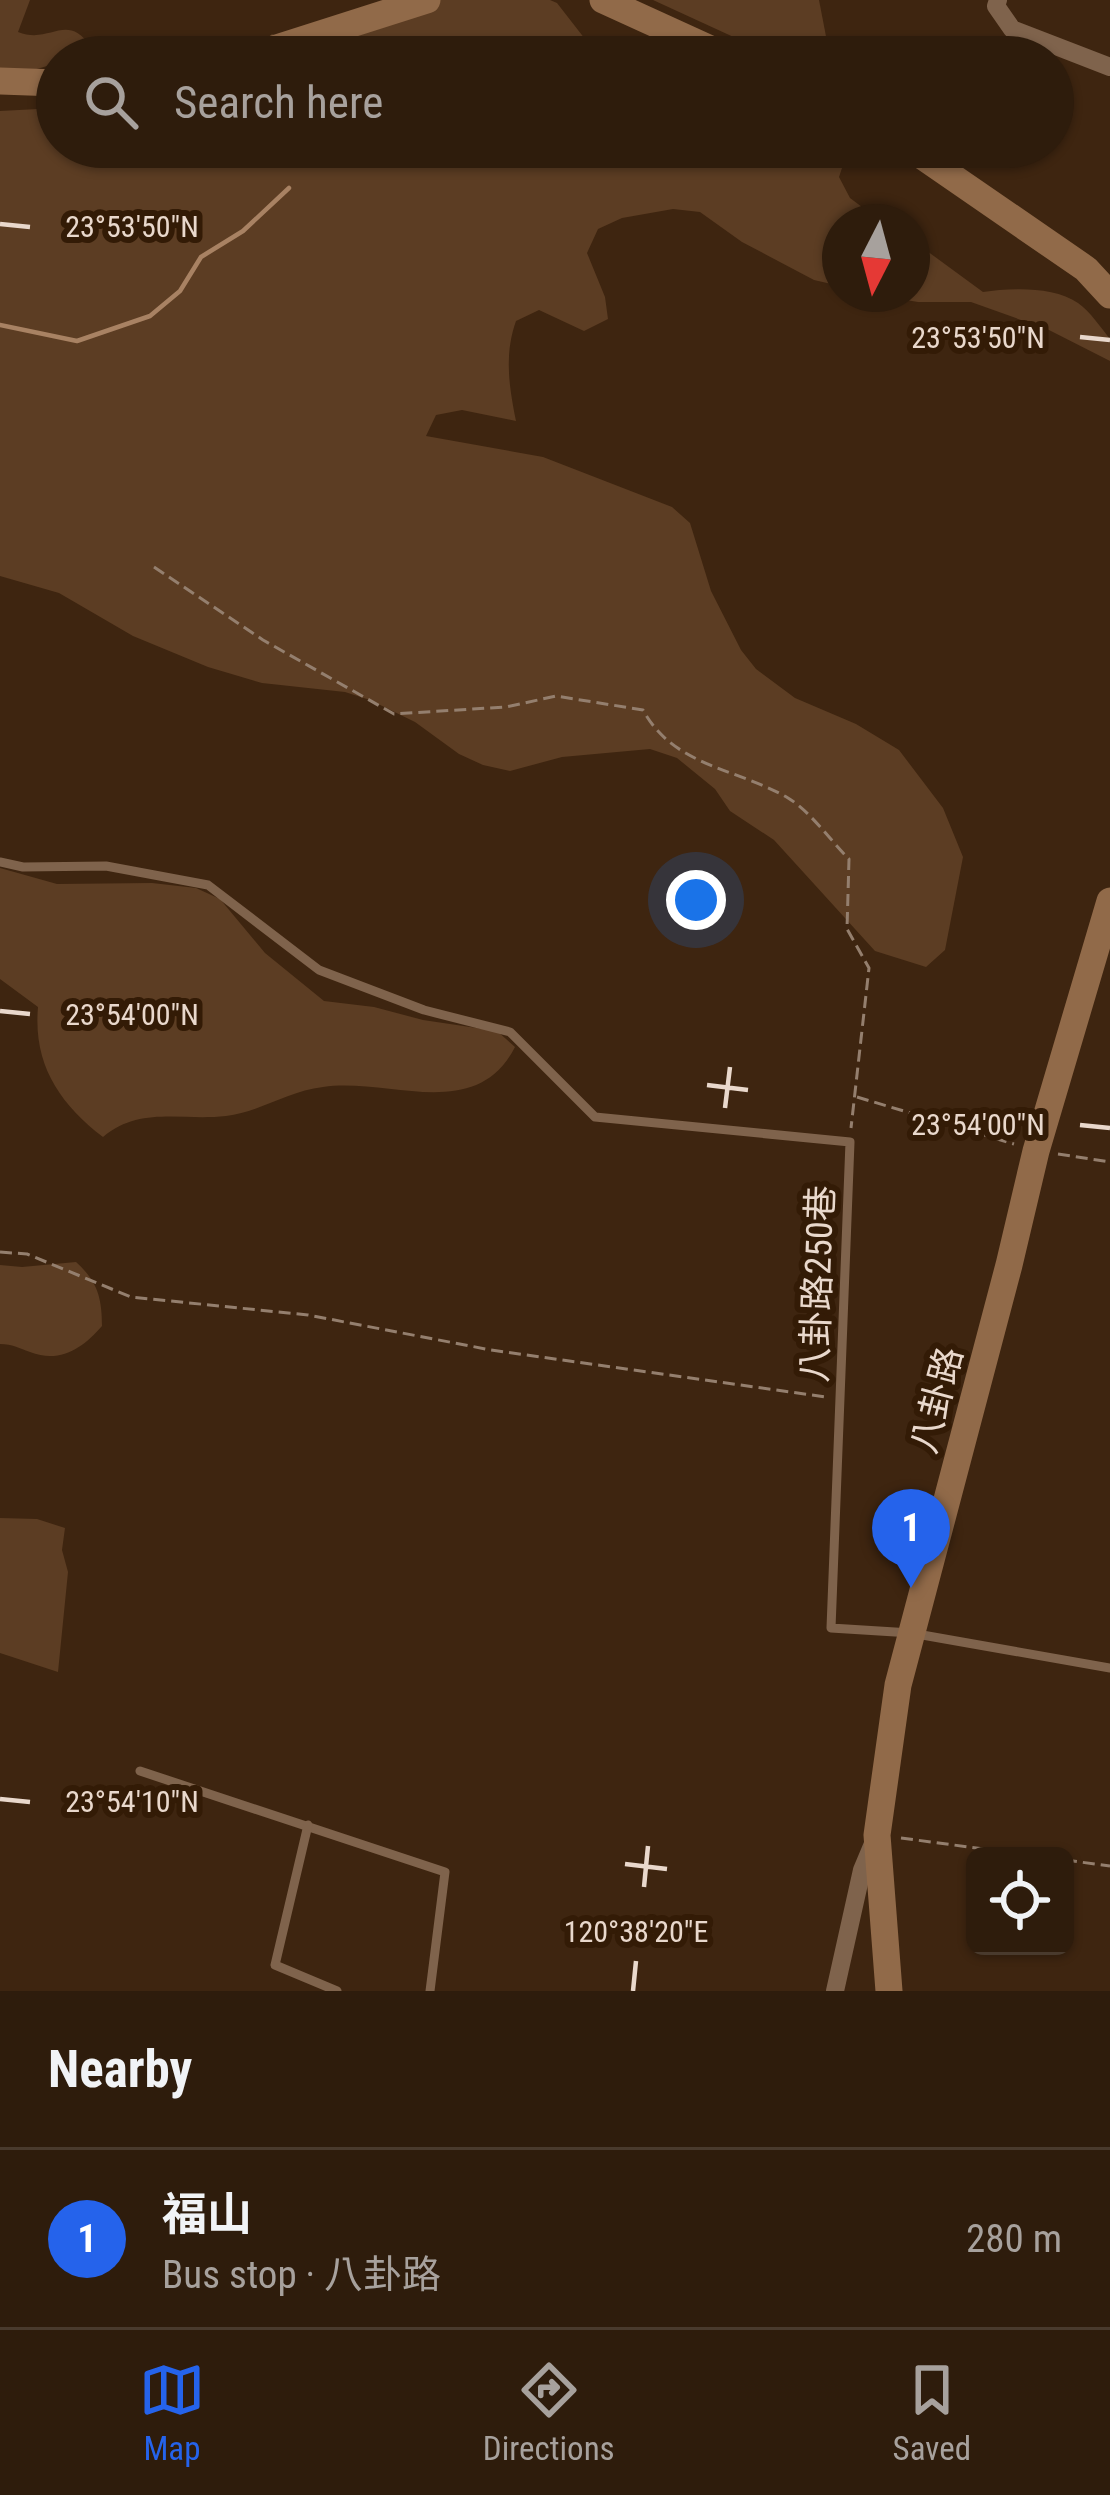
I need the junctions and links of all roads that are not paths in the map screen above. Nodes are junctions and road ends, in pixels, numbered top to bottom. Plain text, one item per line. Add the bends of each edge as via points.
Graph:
1 (428, 0) edge
2 (603, 0) edge
3 (998, 0) edge
4 (314, 36) edge
5 (682, 36) edge
6 (1032, 36) edge
7 (1074, 53) edge
8 (1110, 67) edge
9 (0, 82) edge
10 (36, 83) edge
11 (939, 168) edge
12 (1110, 295) edge
13 (0, 862) edge
14 (1110, 901) edge
15 (911, 1633) junction
16 (1110, 1668) edge
17 (140, 1771) dead end
18 (308, 1826) junction
19 (877, 1835) junction
20 (337, 1991) edge
21 (430, 1991) edge
22 (835, 1991) edge
23 (889, 1991) edge

1 - 4 main road
2 - 5 main road
3 - 6 street via 1012,28
7 - 8 street
9 - 10 main road
11 - 12 main road via 1086,269
13 - 15 lane, 八卦路250巷 via 106,866 208,885 319,970 510,1032 595,1117 850,1142 831,1628
14 - 15 main road, 八卦路 via 1036,1150
15 - 16 lane
15 - 19 main road, 八卦路
17 - 18 lane
18 - 20 lane via 275,1965
18 - 21 lane via 445,1872
19 - 22 street, 八卦路
19 - 23 main road

